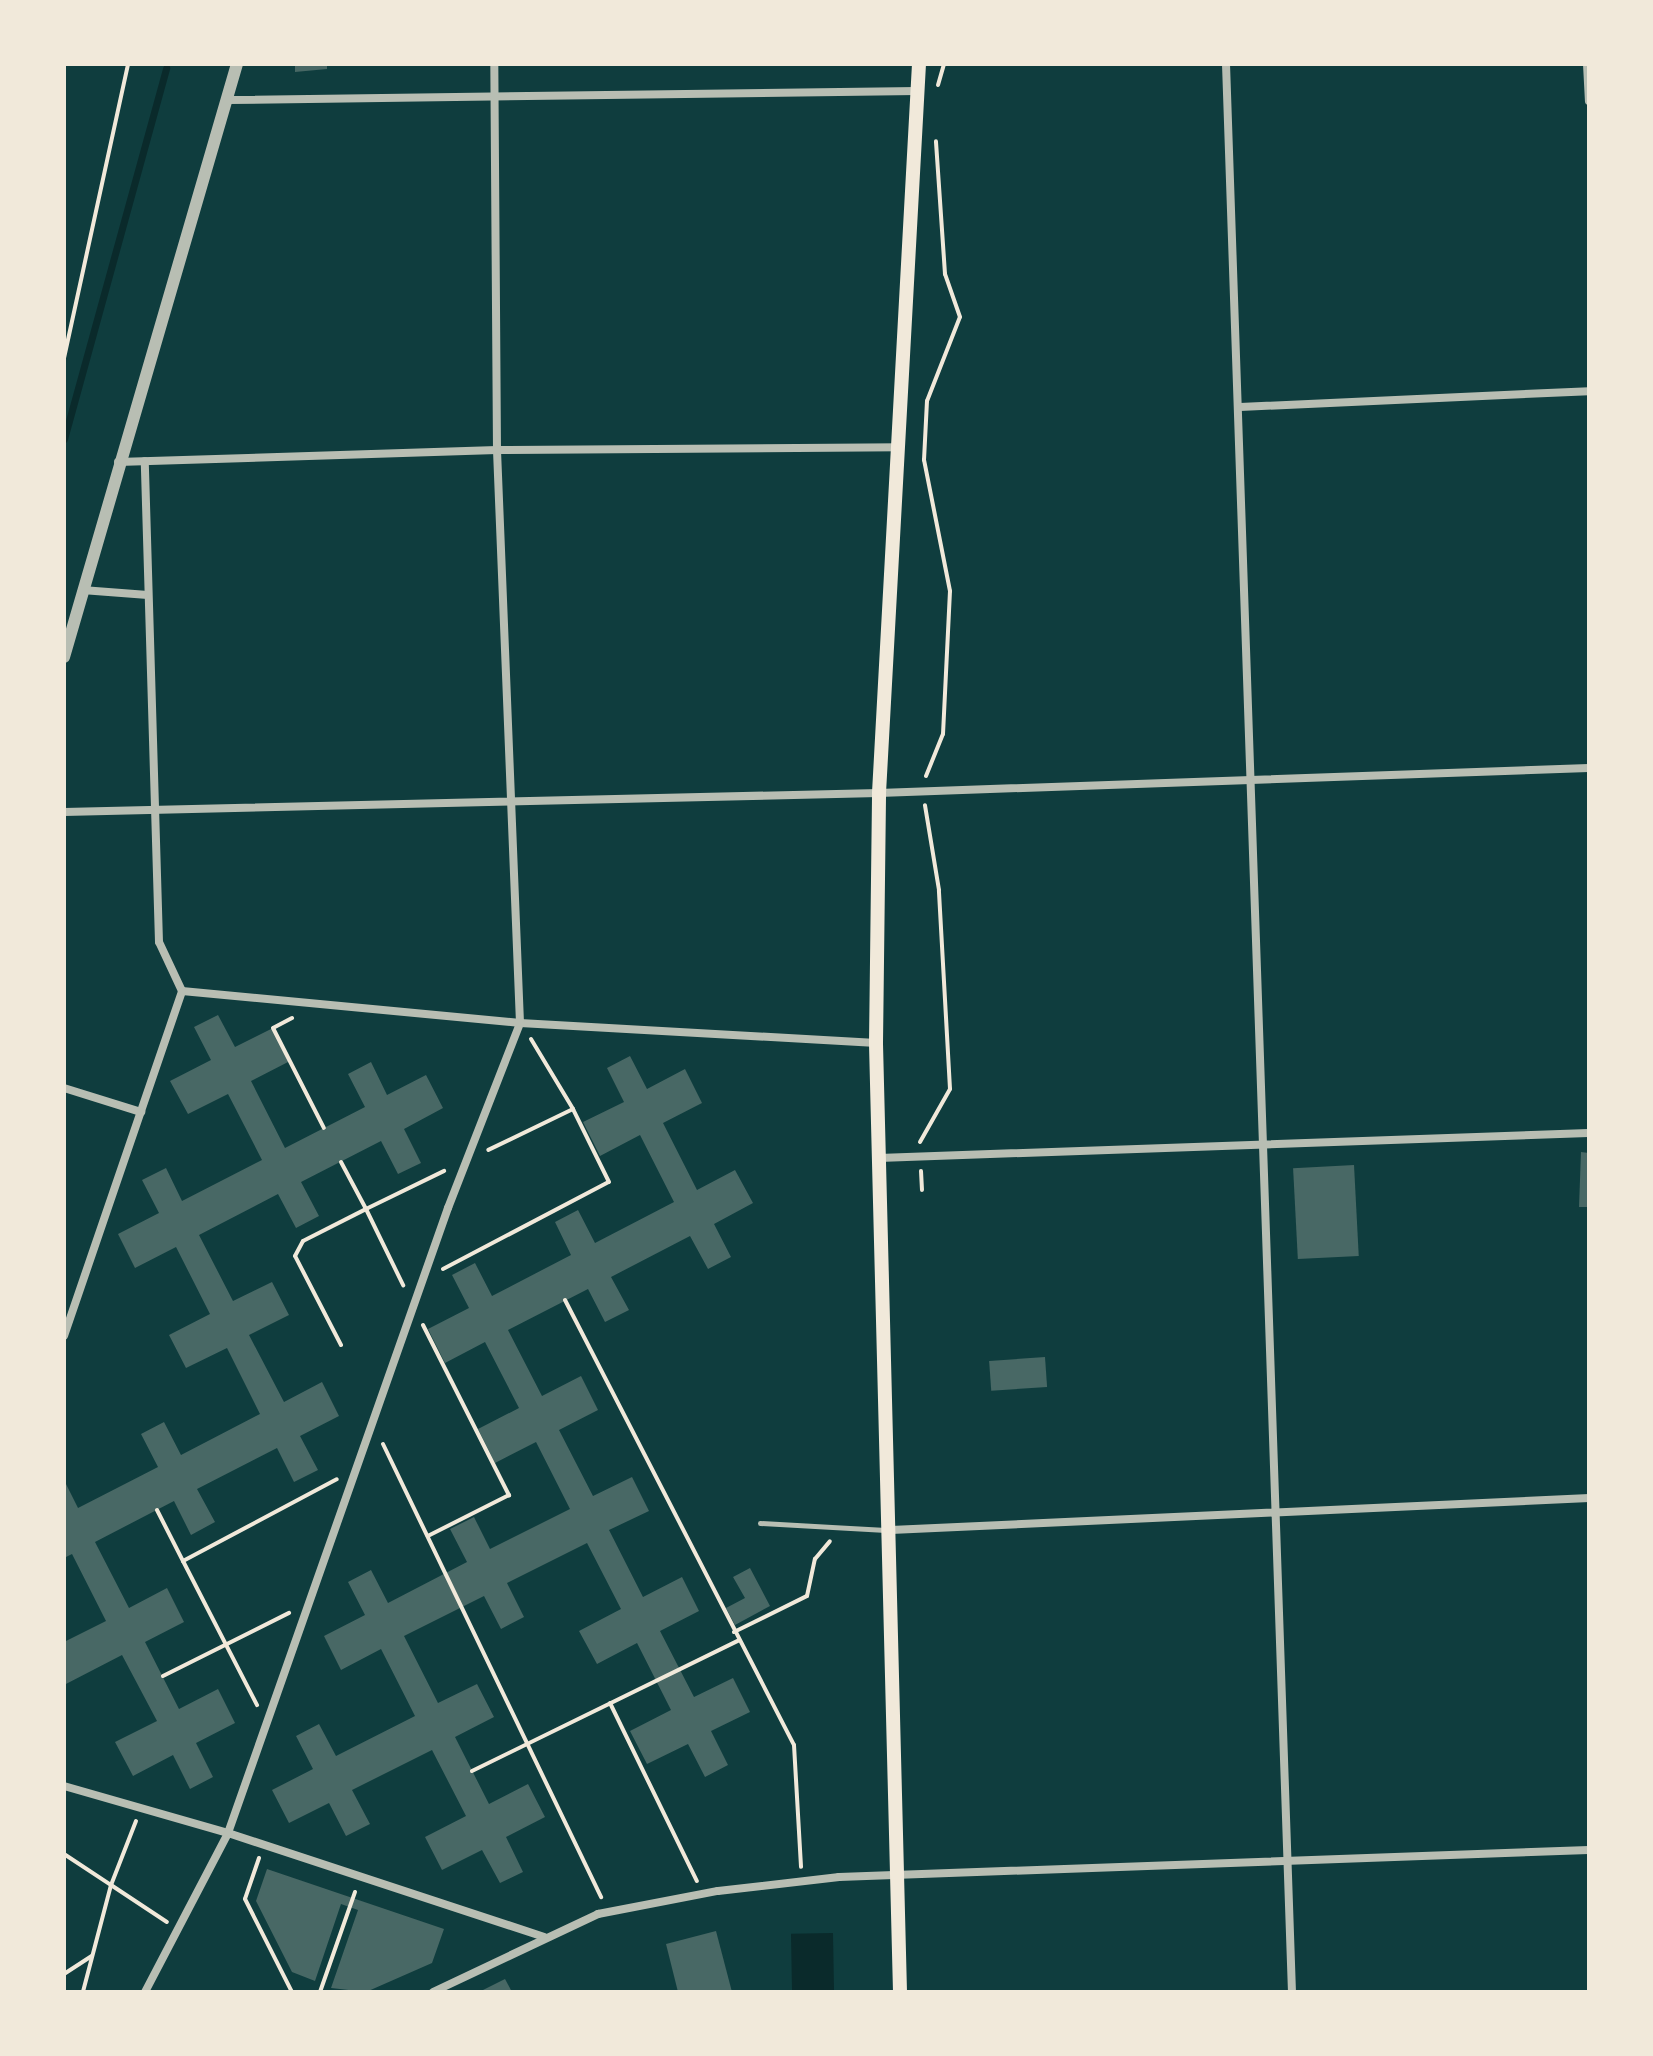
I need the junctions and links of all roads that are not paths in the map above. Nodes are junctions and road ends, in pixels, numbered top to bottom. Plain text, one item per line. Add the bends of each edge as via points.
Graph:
1 (237, 64) edge
2 (494, 64) edge
3 (919, 64) edge
4 (1226, 64) edge
5 (1587, 64) edge
6 (917, 91) junction
7 (495, 98) junction
8 (228, 100) junction
9 (1589, 101) edge
10 (1589, 391) edge
11 (1240, 407) junction
12 (902, 447) junction
13 (497, 450) junction
14 (145, 461) junction
15 (117, 462) junction
16 (82, 590) junction
17 (148, 595) junction
18 (64, 657) edge
19 (1589, 768) edge
20 (1249, 778) junction
21 (879, 793) junction
22 (513, 801) junction
23 (153, 810) junction
24 (64, 812) edge
25 (182, 991) junction
26 (520, 1023) junction
27 (876, 1043) junction
28 (64, 1088) edge
29 (141, 1112) junction
30 (1589, 1133) edge
31 (1261, 1142) junction
32 (879, 1158) junction
33 (68, 1312) edge
34 (64, 1336) edge
35 (1589, 1498) edge
36 (1274, 1510) junction
37 (760, 1523) dead end
38 (891, 1530) junction
39 (64, 1786) edge
40 (228, 1833) junction
41 (1589, 1850) edge
42 (1287, 1860) junction
43 (896, 1875) junction
44 (544, 1937) junction
45 (145, 1992) edge
46 (433, 1992) edge
47 (900, 1992) edge
48 (1292, 1992) edge

1 - 8 street
2 - 7 street
3 - 6 main road
4 - 11 street
5 - 9 street
6 - 7 street
6 - 12 main road
7 - 8 street
7 - 13 street
8 - 15 street
10 - 11 street
11 - 20 street
12 - 13 street
12 - 21 main road
13 - 14 street
13 - 22 street
14 - 15 street
14 - 17 street
15 - 16 street
16 - 17 street
16 - 18 street
17 - 23 street
19 - 20 street
20 - 21 street
20 - 31 street
21 - 22 street
21 - 27 main road
22 - 23 street
22 - 26 street
23 - 24 street
23 - 25 street via 159,942
25 - 26 street
25 - 29 street
26 - 27 street
26 - 40 street via 423,1279
27 - 32 main road
28 - 29 street
29 - 33 street
30 - 31 street
31 - 32 street
31 - 36 street
32 - 38 main road
33 - 34 street
35 - 36 street
36 - 38 street
36 - 42 street
37 - 38 lane
38 - 43 main road
39 - 40 street
40 - 44 street
40 - 45 street
41 - 42 street
42 - 43 street
42 - 48 street
43 - 44 street via 703,1894 608,1912
43 - 47 main road
44 - 46 street

